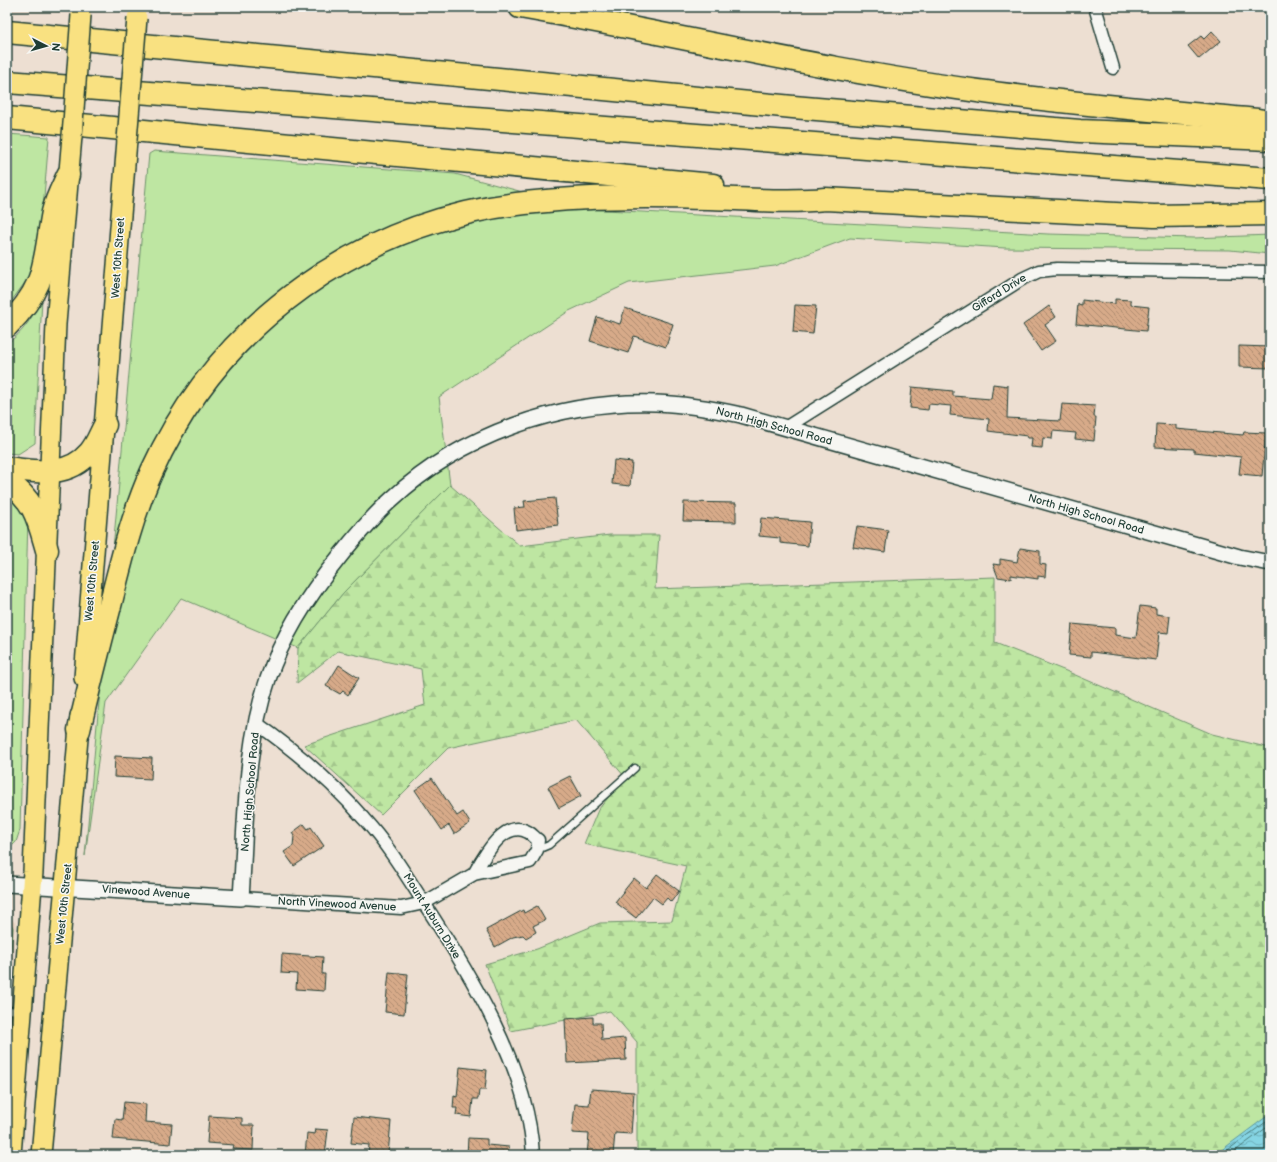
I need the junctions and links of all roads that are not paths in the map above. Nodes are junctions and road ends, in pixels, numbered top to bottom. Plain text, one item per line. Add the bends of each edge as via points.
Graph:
1 (520, 7) edge
2 (1095, 7) edge
3 (82, 11) edge
4 (137, 12) edge
5 (7, 32) edge
6 (1113, 68) dead end
7 (7, 82) edge
8 (7, 118) edge
9 (1270, 122) edge
10 (1270, 139) edge
11 (68, 174) junction
12 (1270, 179) edge
13 (825, 199) junction
14 (1270, 214) edge
15 (1270, 272) edge
16 (7, 326) edge
17 (105, 425) junction
18 (786, 428) junction
19 (7, 468) edge
20 (50, 472) junction
21 (7, 481) edge
22 (48, 550) junction
23 (1270, 563) edge
24 (256, 723) junction
25 (79, 730) junction
26 (636, 768) dead end
27 (537, 850) junction
28 (474, 874) junction
29 (7, 884) edge
30 (32, 884) junction
31 (58, 886) junction
32 (241, 898) junction
33 (424, 903) junction
34 (15, 1011) edge
35 (11, 1155) edge
36 (41, 1155) edge
37 (533, 1155) edge

1 - 9 highway via 864,73 977,91
2 - 6 street
3 - 11 main road, bridge
4 - 17 main road, West 10th Street, bridge
5 - 10 highway via 793,107 1080,131
7 - 12 highway
8 - 13 highway via 800,192
11 - 16 highway via 54,210 46,261 39,282 27,304
11 - 20 main road via 56,324
13 - 14 highway via 1154,216
13 - 25 highway via 799,202 636,198 527,202 495,207 455,215 391,237 332,267 306,284 252,329 226,356 201,386 167,440 151,473 122,554
15 - 18 street, Gifford Drive via 1057,268 1034,273
17 - 20 highway via 96,444 83,459 68,469
17 - 25 main road, West 10th Street
18 - 23 street, North High School Road via 1239,557
18 - 24 street, North High School Road via 710,409 671,404 631,403 584,408 545,416 465,448 418,478 393,498 365,525 315,588 283,642 268,679
19 - 20 highway
20 - 22 main road
21 - 22 highway via 19,489 32,505
22 - 30 main road
24 - 32 street, North High School Road via 250,760
24 - 33 street, Mount Auburn Drive via 304,760 357,810 390,851
25 - 31 main road, West 10th Street
26 - 27 lane via 549,845
27 - 28 street, North Vinewood Avenue via 530,862
27 - 28 street, North Vinewood Avenue via 538,840 528,831 518,829 503,833
28 - 33 street, North Vinewood Avenue
29 - 30 street, Vinewood Avenue
30 - 31 street, Vinewood Avenue
30 - 34 main road
31 - 32 street, Vinewood Avenue
31 - 36 main road, West 10th Street
32 - 33 street, North Vinewood Avenue via 401,908
33 - 37 street, Mount Auburn Drive via 465,968 503,1045 526,1106
34 - 35 main road

